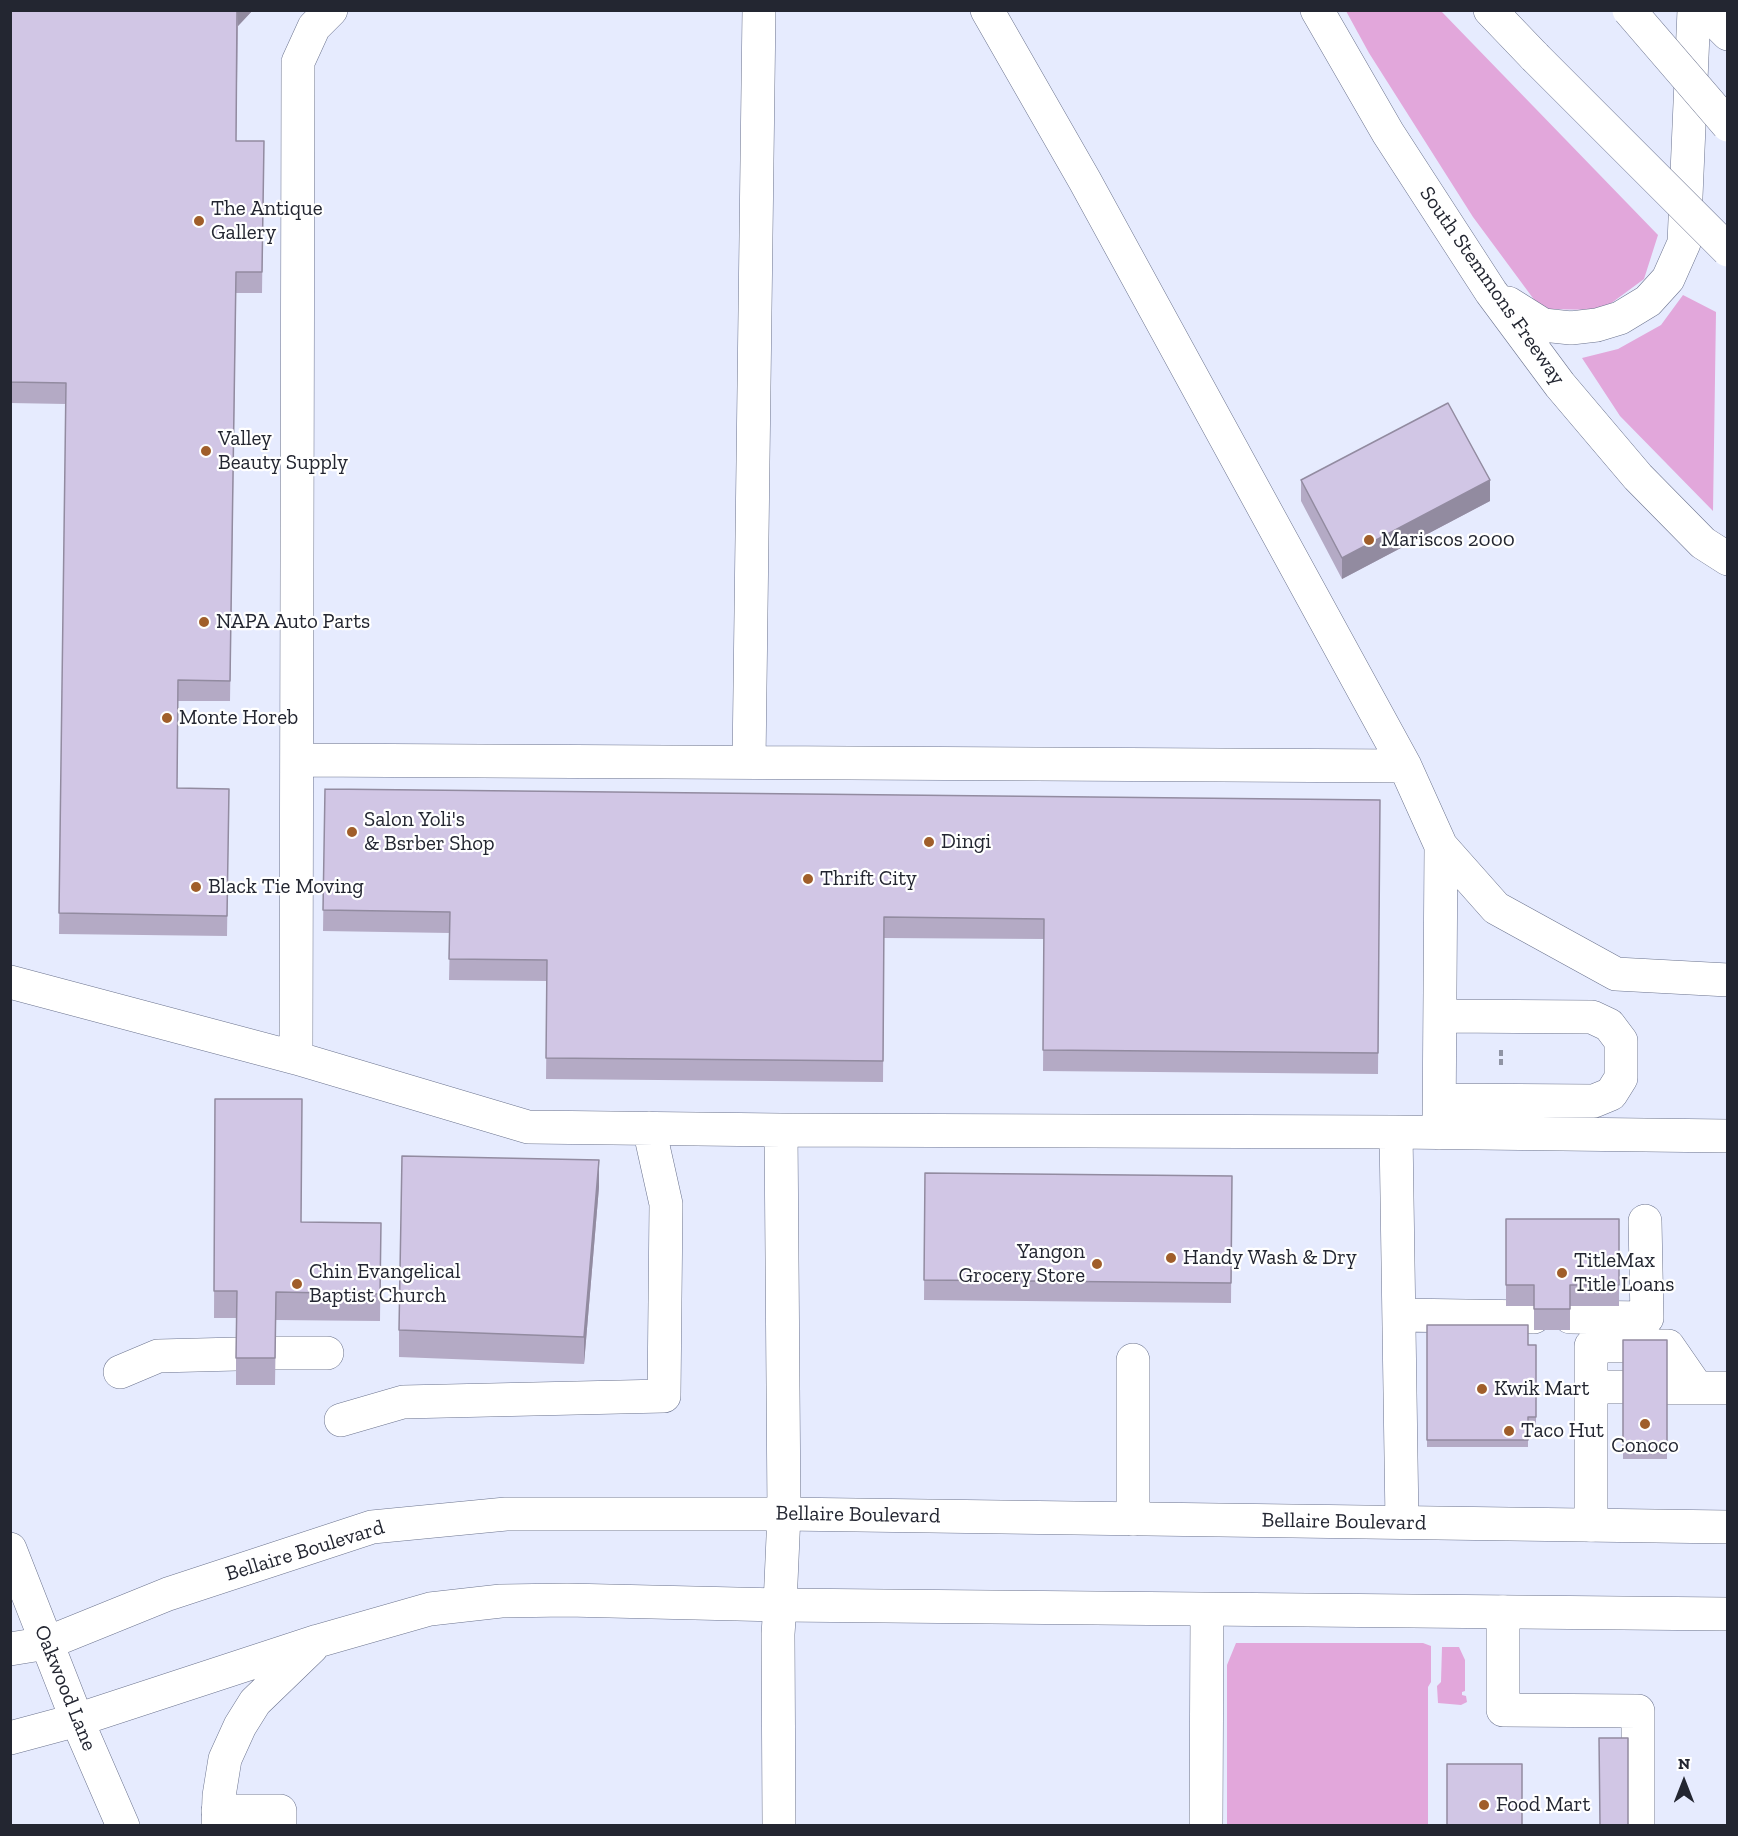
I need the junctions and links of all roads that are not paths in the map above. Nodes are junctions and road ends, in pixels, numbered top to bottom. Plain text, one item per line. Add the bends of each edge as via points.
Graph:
1 (331, 10) edge
2 (759, 10) edge
3 (987, 10) edge
4 (1317, 10) edge
5 (1490, 10) edge
6 (1629, 10) edge
7 (1694, 10) edge
8 (1704, 10) edge
9 (1728, 34) edge
10 (1728, 125) edge
11 (1728, 250) edge
12 (1491, 292) junction
13 (1728, 559) edge
14 (297, 760) junction
15 (749, 762) junction
16 (1405, 766) junction
17 (1441, 846) junction
18 (1728, 980) edge
19 (10, 982) edge
20 (1440, 1016) junction
21 (296, 1058) junction
22 (1440, 1100) junction
23 (649, 1128) junction
24 (781, 1130) junction
25 (1396, 1132) junction
26 (1439, 1132) junction
27 (1728, 1136) edge
28 (1645, 1221) dead end
29 (1399, 1316) junction
30 (1534, 1317) edge
31 (1570, 1317) edge
32 (276, 1353) edge
33 (327, 1353) dead end
34 (237, 1354) edge
35 (1133, 1360) dead end
36 (120, 1372) dead end
37 (1697, 1388) edge
38 (341, 1420) dead end
39 (784, 1514) junction
40 (1133, 1519) junction
41 (1402, 1522) junction
42 (1591, 1525) junction
43 (1728, 1527) edge
44 (10, 1549) edge
45 (780, 1605) junction
46 (1207, 1610) junction
47 (1503, 1612) junction
48 (1728, 1614) edge
49 (318, 1641) junction
50 (47, 1643) junction
51 (10, 1649) edge
52 (77, 1720) junction
53 (10, 1738) edge
54 (218, 1818) edge
55 (123, 1826) edge
56 (280, 1826) edge
57 (779, 1826) edge
58 (1206, 1826) edge
59 (1638, 1826) edge

1 - 14 main road via 314,27 298,62
2 - 15 main road
3 - 16 main road
4 - 12 main road, South Stemmons Freeway via 1388,133
5 - 11 main road, bridge
6 - 10 main road, bridge
7 - 12 main road via 1684,243 1668,279 1648,301 1620,318 1571,328 1543,325
8 - 9 main road
12 - 13 main road, South Stemmons Freeway via 1560,385 1638,477 1703,543
14 - 15 main road
14 - 21 main road
15 - 16 main road
16 - 17 main road
17 - 18 main road via 1496,908 1616,974
17 - 20 main road
19 - 21 main road
20 - 22 main road
20 - 22 main road via 1592,1017 1609,1025 1621,1041 1621,1078 1611,1094 1594,1101
21 - 23 main road via 528,1126
22 - 26 main road
23 - 24 main road
23 - 38 main road via 666,1204 664,1396 403,1402
24 - 25 main road
24 - 39 main road
25 - 26 main road
25 - 29 main road
26 - 27 main road
28 - 31 main road via 1647,1318
29 - 30 main road
29 - 41 main road
32 - 33 main road
34 - 36 main road via 158,1356
35 - 40 main road
37 - 42 main road via 1668,1346 1591,1346 1607,1387
39 - 40 main road, Bellaire Boulevard
39 - 45 main road
39 - 50 main road, Bellaire Boulevard via 506,1514 372,1527 168,1594
40 - 41 main road, Bellaire Boulevard
41 - 42 main road, Bellaire Boulevard
42 - 43 main road, Bellaire Boulevard
44 - 50 main road, Oakwood Lane
45 - 46 main road
45 - 49 main road via 501,1601 430,1609
45 - 57 main road
46 - 47 main road
46 - 58 main road
47 - 48 main road
47 - 59 main road via 1503,1710 1638,1711
49 - 52 main road
49 - 54 main road via 255,1702 240,1726 225,1759
50 - 51 main road, Bellaire Boulevard
50 - 52 main road, Oakwood Lane
52 - 53 main road
52 - 55 main road, Oakwood Lane
54 - 56 main road via 279,1811

